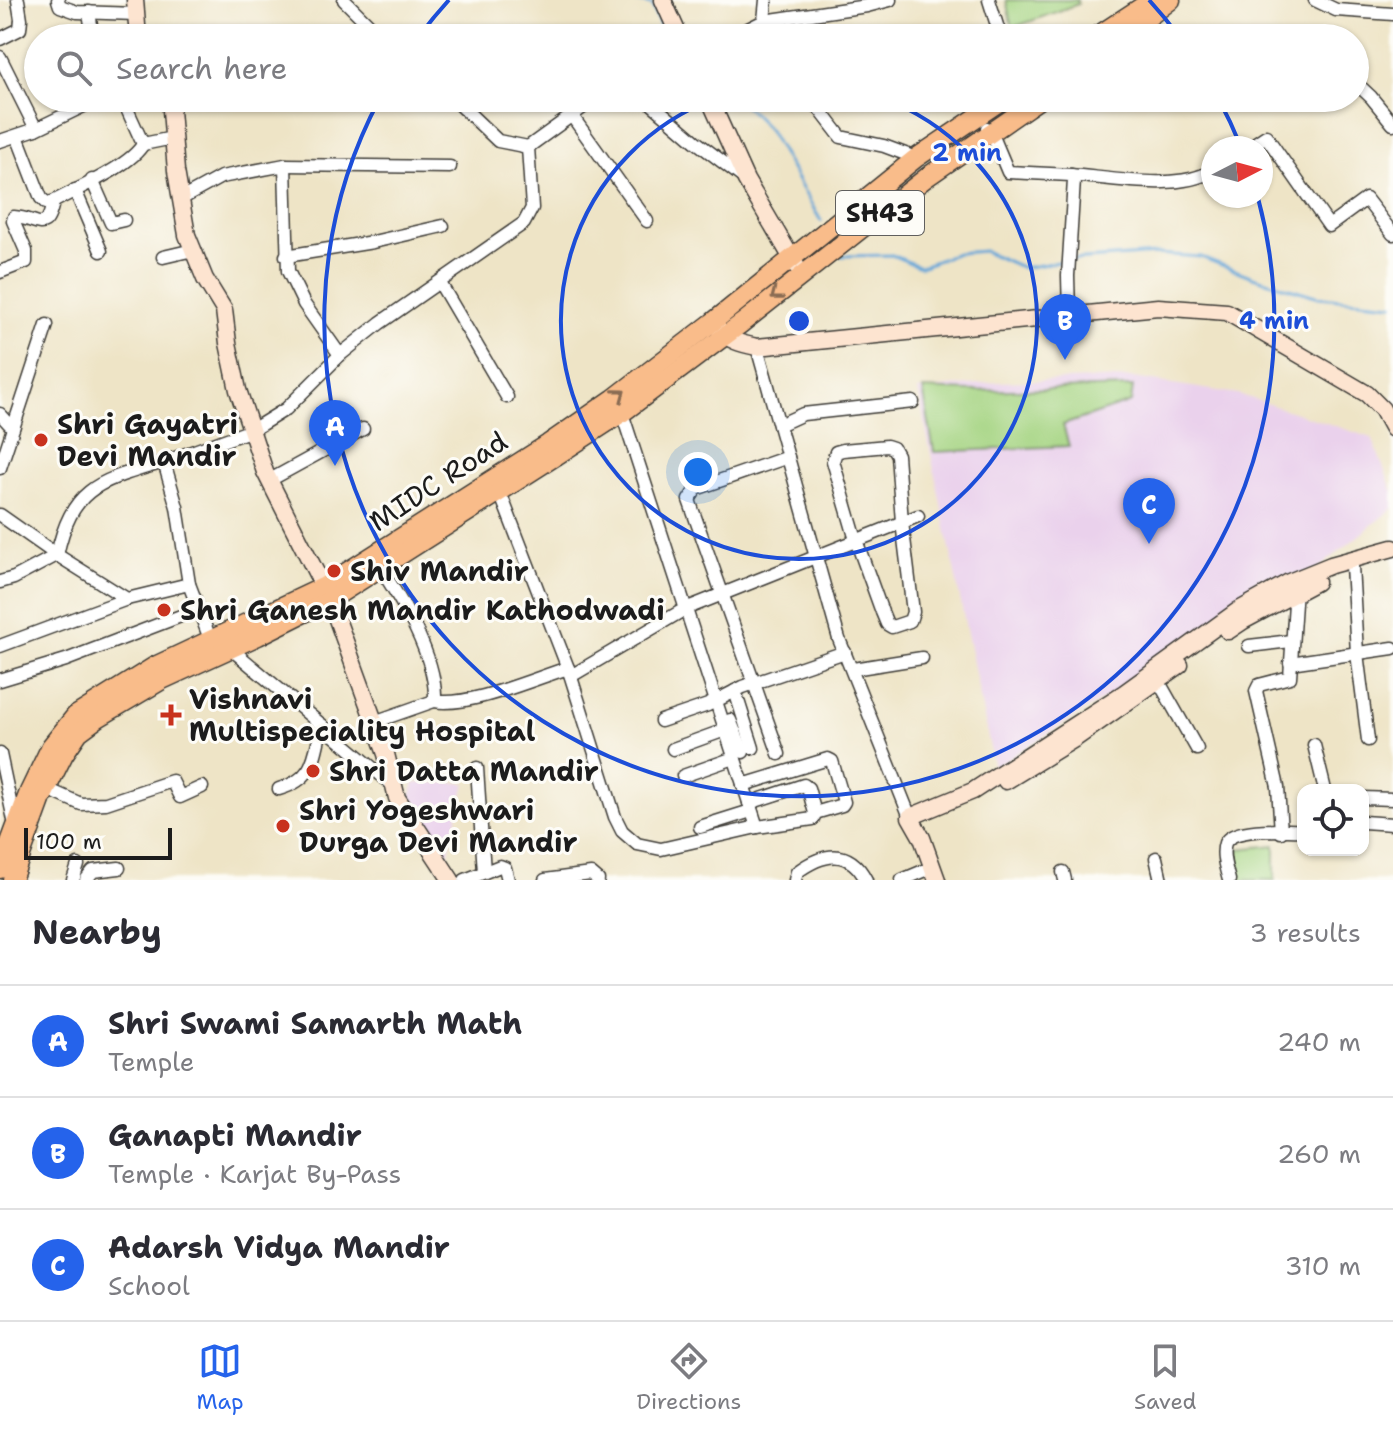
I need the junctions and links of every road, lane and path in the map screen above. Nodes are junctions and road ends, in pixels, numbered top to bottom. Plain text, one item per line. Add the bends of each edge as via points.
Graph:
1 (18, 0) edge
2 (58, 0) edge
3 (344, 0) edge
4 (663, 0) edge
5 (766, 0) edge
6 (890, 0) edge
7 (989, 0) edge
8 (1152, 0) edge
9 (1171, 0) edge
10 (1315, 0) edge
11 (136, 7) edge
12 (89, 12) junction
13 (1393, 14) edge
14 (764, 21) junction
15 (91, 24) edge
16 (368, 24) edge
17 (674, 24) edge
18 (758, 24) edge
19 (765, 24) edge
20 (997, 24) edge
21 (1115, 24) edge
22 (1139, 24) edge
23 (0, 39) edge
24 (0, 57) edge
25 (1369, 97) edge
26 (24, 105) edge
27 (28, 112) edge
28 (71, 112) edge
29 (128, 112) edge
30 (171, 112) edge
31 (468, 112) edge
32 (577, 112) edge
33 (661, 112) edge
34 (716, 112) edge
35 (822, 112) edge
36 (984, 112) edge
37 (1022, 112) edge
38 (572, 116) junction
39 (976, 117) junction
40 (1393, 124) edge
41 (36, 129) junction
42 (992, 134) junction
43 (17, 136) junction
44 (173, 138) junction
45 (0, 141) edge
46 (143, 144) junction
47 (1273, 146) edge
48 (528, 147) junction
49 (916, 158) junction
50 (285, 165) junction
51 (450, 167) dead end
52 (1071, 175) junction
53 (1201, 177) edge
54 (92, 180) junction
55 (746, 180) junction
56 (75, 190) junction
57 (181, 199) junction
58 (53, 202) junction
59 (124, 220) dead end
60 (647, 221) dead end
61 (443, 226) dead end
62 (1393, 234) edge
63 (193, 250) junction
64 (101, 251) dead end
65 (286, 256) junction
66 (163, 257) dead end
67 (791, 258) junction
68 (0, 272) edge
69 (802, 275) junction
70 (440, 283) junction
71 (1069, 314) junction
72 (47, 325) dead end
73 (719, 328) junction
74 (757, 347) junction
75 (340, 355) junction
76 (507, 397) dead end
77 (913, 402) dead end
78 (622, 413) junction
79 (0, 414) edge
80 (779, 425) junction
81 (13, 428) junction
82 (363, 429) dead end
83 (1393, 429) edge
84 (252, 430) junction
85 (788, 457) junction
86 (164, 462) junction
87 (0, 468) edge
88 (270, 480) junction
89 (499, 490) junction
90 (0, 515) edge
91 (918, 516) dead end
92 (902, 522) junction
93 (856, 540) junction
94 (1393, 548) edge
95 (57, 555) junction
96 (816, 556) junction
97 (1393, 557) edge
98 (1352, 566) junction
99 (381, 569) junction
100 (0, 582) edge
101 (189, 584) junction
102 (1296, 585) junction
103 (723, 593) junction
104 (326, 594) junction
105 (127, 599) junction
106 (199, 609) junction
107 (685, 609) junction
108 (1291, 641) junction
109 (0, 646) edge
110 (1249, 646) dead end
111 (219, 647) junction
112 (1393, 648) edge
113 (845, 652) junction
114 (1357, 653) junction
115 (922, 658) dead end
116 (1290, 663) junction
117 (853, 669) junction
118 (569, 671) junction
119 (0, 680) edge
120 (1159, 682) junction
121 (755, 684) junction
122 (736, 694) junction
123 (434, 701) junction
124 (721, 708) junction
125 (661, 721) dead end
126 (374, 722) junction
127 (322, 725) junction
128 (729, 732) junction
129 (1368, 740) dead end
130 (1314, 745) dead end
131 (673, 749) dead end
132 (1197, 749) dead end
133 (740, 751) junction
134 (0, 754) edge
135 (779, 754) dead end
136 (477, 768) dead end
137 (683, 776) dead end
138 (1324, 784) edge
139 (743, 785) junction
140 (394, 786) junction
141 (202, 787) dead end
142 (47, 789) junction
143 (279, 789) dead end
144 (1369, 798) edge
145 (1393, 799) edge
146 (750, 807) junction
147 (815, 813) junction
148 (912, 821) junction
149 (1369, 822) edge
150 (1393, 824) edge
151 (16, 827) junction
152 (700, 827) dead end
153 (757, 827) junction
154 (1297, 831) edge
155 (1281, 832) junction
156 (1156, 858) dead end
157 (78, 865) dead end
158 (119, 868) dead end
159 (6, 869) edge
160 (484, 872) junction
161 (935, 874) edge
162 (73, 880) edge
163 (86, 880) edge
164 (451, 880) edge
165 (465, 880) edge
166 (508, 880) edge
167 (545, 880) edge
168 (598, 880) edge
169 (795, 880) edge
170 (866, 880) edge
171 (903, 880) edge
172 (1161, 880) edge
173 (1229, 880) edge

1 - 23 street via 20,29
2 - 12 street via 66,9
3 - 16 street
4 - 17 street
5 - 14 street
6 - 14 street
7 - 20 street
8 - 21 main road
9 - 22 main road
10 - 13 street via 1336,10
11 - 12 street
12 - 15 street
14 - 18 street
14 - 19 street
24 - 26 street
25 - 40 street
27 - 41 street
28 - 41 street
29 - 46 street
30 - 44 street
31 - 48 street via 498,141
32 - 38 street
33 - 55 street
34 - 55 street
35 - 49 street via 841,137
36 - 39 main road, SH43
37 - 42 main road, SH43
38 - 48 street
38 - 60 street
39 - 42 street
39 - 49 main road, SH43
41 - 43 street
42 - 52 street via 1008,172
42 - 69 main road, SH43 via 927,177
43 - 45 street
43 - 58 street via 41,198
44 - 46 street
44 - 57 street
46 - 54 street
47 - 62 street via 1329,226 1366,199
48 - 70 street via 532,208 524,223
49 - 67 main road, SH43
50 - 51 street
50 - 57 street via 221,177
50 - 65 street
52 - 53 street via 1165,181
52 - 71 street
54 - 56 street
54 - 59 street via 111,223
55 - 67 street
56 - 58 street
56 - 64 street
57 - 63 street
58 - 68 street via 49,218 39,225 14,217 26,262
61 - 65 street
63 - 66 street
63 - 84 street via 224,310 238,390
65 - 75 street via 293,284
67 - 69 street
67 - 73 main road, SH43
69 -> 73 main road, SH43
70 - 75 street
70 - 76 street
71 - 74 street
71 - 83 street via 1158,307 1227,312 1367,394
72 - 81 street
73 - 74 street via 739,343
73 - 78 main road, MIDC Road
104 -> 73 main road, MIDC Road
74 - 80 street
75 - 84 street via 286,409
77 - 80 street via 803,414
78 - 89 main road, MIDC Road
78 - 107 street
79 - 81 street
80 - 85 street
81 - 87 street
82 - 88 street
84 - 86 street
84 - 88 street
85 - 96 street
85 - 103 street via 689,496
86 - 95 street via 98,486 76,503
86 - 101 street
88 - 104 street
89 - 99 main road, MIDC Road
89 - 118 street
90 - 95 street
91 - 92 street
92 - 93 street
92 - 93 street via 913,612 905,624 887,624
92 - 93 street via 896,450 887,446 836,452 833,461
93 - 96 street
94 - 102 street via 1331,565
95 - 100 street
95 - 105 street
96 - 103 street
96 - 113 street
97 - 98 street
98 - 102 street
98 - 114 street
99 - 104 main road, MIDC Road
99 - 123 street via 419,636
101 - 105 street
101 - 106 street
102 - 108 street
102 - 120 street
102 - 148 street via 1239,610 973,791
103 - 107 street
103 - 121 street
104 - 111 main road, MIDC Road
104 - 126 street
105 - 109 street
106 - 111 street
106 - 119 street
107 - 118 street via 571,676
107 - 124 street
108 - 110 street
108 - 116 street
111 - 127 street
111 - 142 main road, MIDC Road via 79,732
111 - 151 main road, MIDC Road via 155,666 75,716 51,746
112 - 114 street
113 - 117 street
113 - 121 street
114 - 116 street
114 - 129 street
115 - 117 street
116 - 155 street via 1290,678 1259,685 1256,691 1278,787
117 - 148 street
118 - 123 street via 466,700
118 - 153 street via 615,817 637,844 661,849
120 - 132 street
120 - 148 street via 1036,765
121 - 122 street
121 - 135 street
122 - 124 street
122 - 133 street
123 - 126 street
124 - 125 street
124 - 128 street
126 - 140 street
127 - 140 street
127 - 143 street via 306,774 297,784
128 - 131 street
128 - 133 street
130 - 138 street
133 - 137 street
133 - 139 street
134 - 151 street
136 - 160 street
139 - 146 street
139 - 147 street via 828,759 844,804
140 - 164 street via 420,837
141 - 142 street via 180,797 172,781 106,803 81,804
142 - 159 main road, MIDC Road
144 - 145 street
146 - 147 street via 807,786
146 - 152 street
146 - 153 street
147 - 153 street via 813,819
148 - 161 street
149 - 150 street
151 - 159 main road, MIDC Road
154 - 155 street
155 - 173 street via 1232,834 1225,844
156 - 172 street
157 - 162 street
158 - 163 street via 93,871
160 - 165 street
160 - 166 street via 503,867
161 - 171 street
167 - 168 street via 591,874
169 - 170 street via 807,865 835,857 856,864

